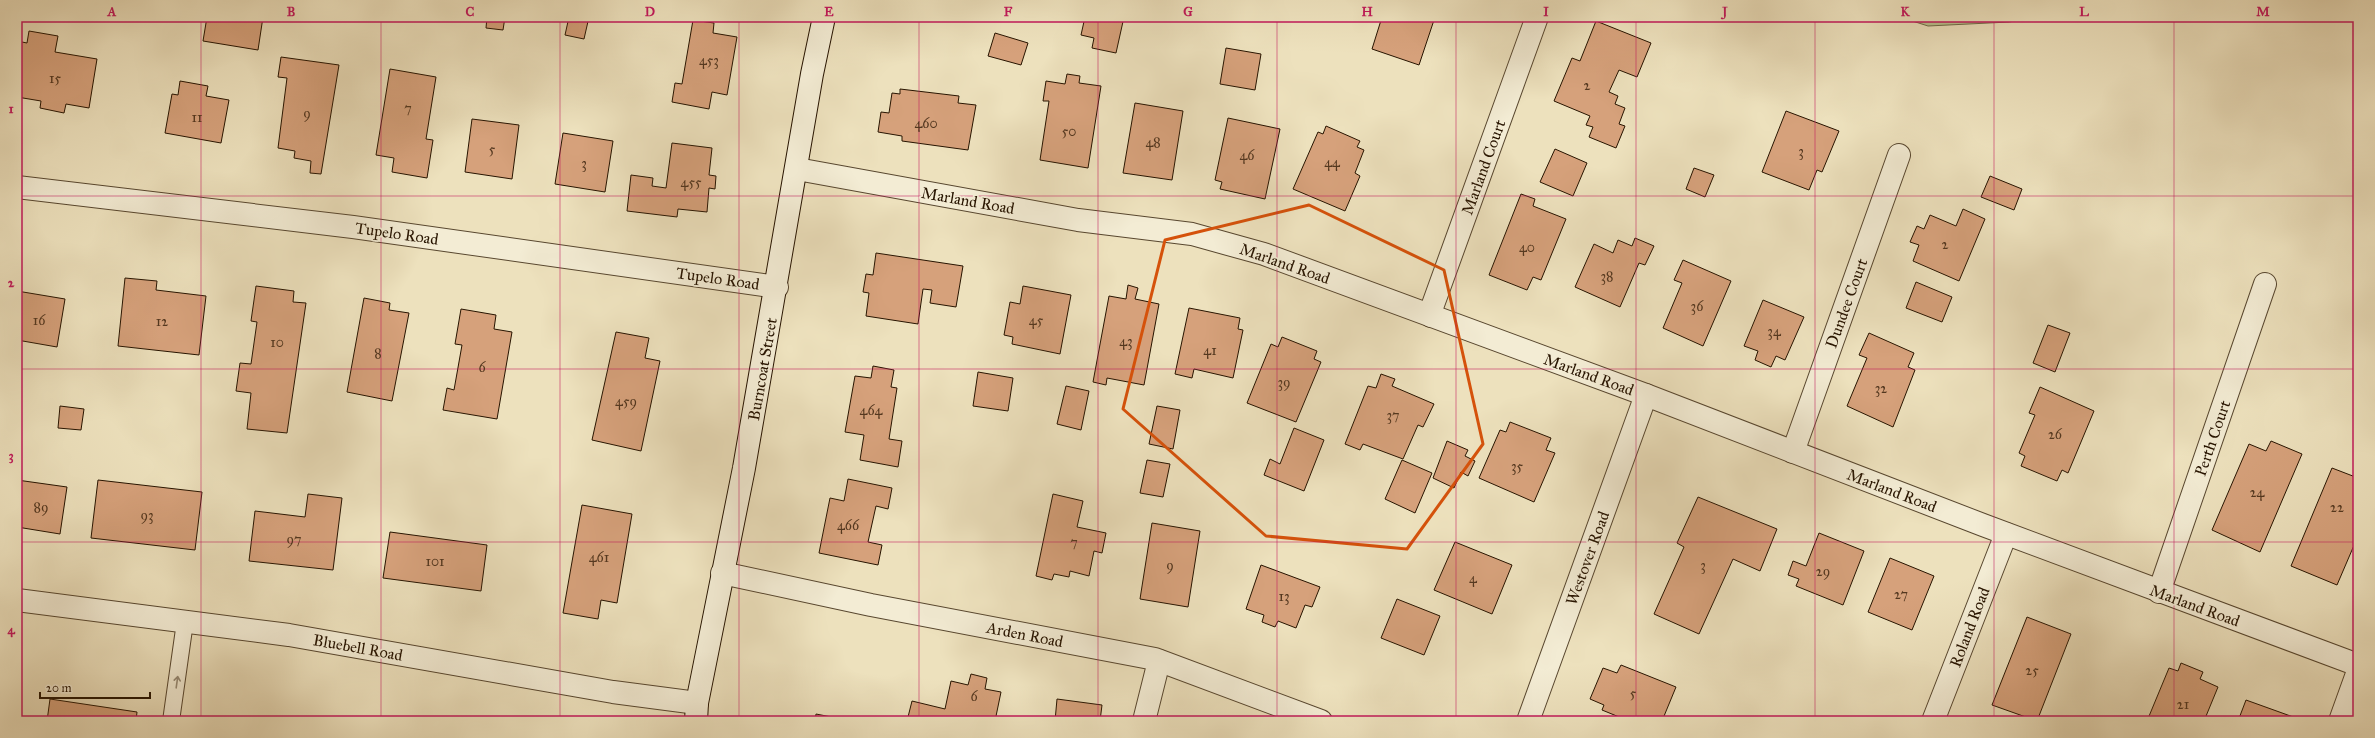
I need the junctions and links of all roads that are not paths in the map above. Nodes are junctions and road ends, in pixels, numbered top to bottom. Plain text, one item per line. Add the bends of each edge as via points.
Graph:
1 (824, 17) edge
2 (1537, 17) edge
3 (1899, 155) dead end
4 (796, 169) junction
5 (17, 187) edge
6 (2265, 284) dead end
7 (777, 287) junction
8 (1431, 316) junction
9 (1646, 395) junction
10 (1793, 452) junction
11 (2006, 534) junction
12 (722, 573) junction
13 (2159, 592) junction
14 (17, 600) edge
15 (185, 622) junction
16 (1159, 661) junction
17 (2358, 665) edge
18 (2358, 670) edge
19 (696, 712) edge
20 (171, 721) edge
21 (1144, 721) edge
22 (1321, 721) edge
23 (1528, 721) edge
24 (1933, 721) edge
25 (2340, 721) edge

1 - 4 street, Burncoat Street
2 - 8 street, Marland Court
3 - 10 street, Dundee Court
4 - 7 street, Burncoat Street
4 - 8 street, Marland Road via 1078,220 1192,234 1264,254
5 - 7 street, Tupelo Road via 353,227
6 - 13 street, Perth Court
7 - 12 street, Burncoat Street
8 - 9 street, Marland Road
9 - 10 street, Marland Road
9 - 23 street, Westover Road
10 - 11 street, Marland Road
11 - 13 street, Marland Road
11 - 24 street, Roland Road
12 - 16 street, Arden Road
12 - 19 street, Burncoat Street
13 - 17 street, Marland Road
14 - 15 street, Bluebell Road
15 - 19 street, Bluebell Road via 289,635 612,692
20 -> 15 lane
16 - 21 street
16 - 22 street, Arden Road
18 - 25 street

